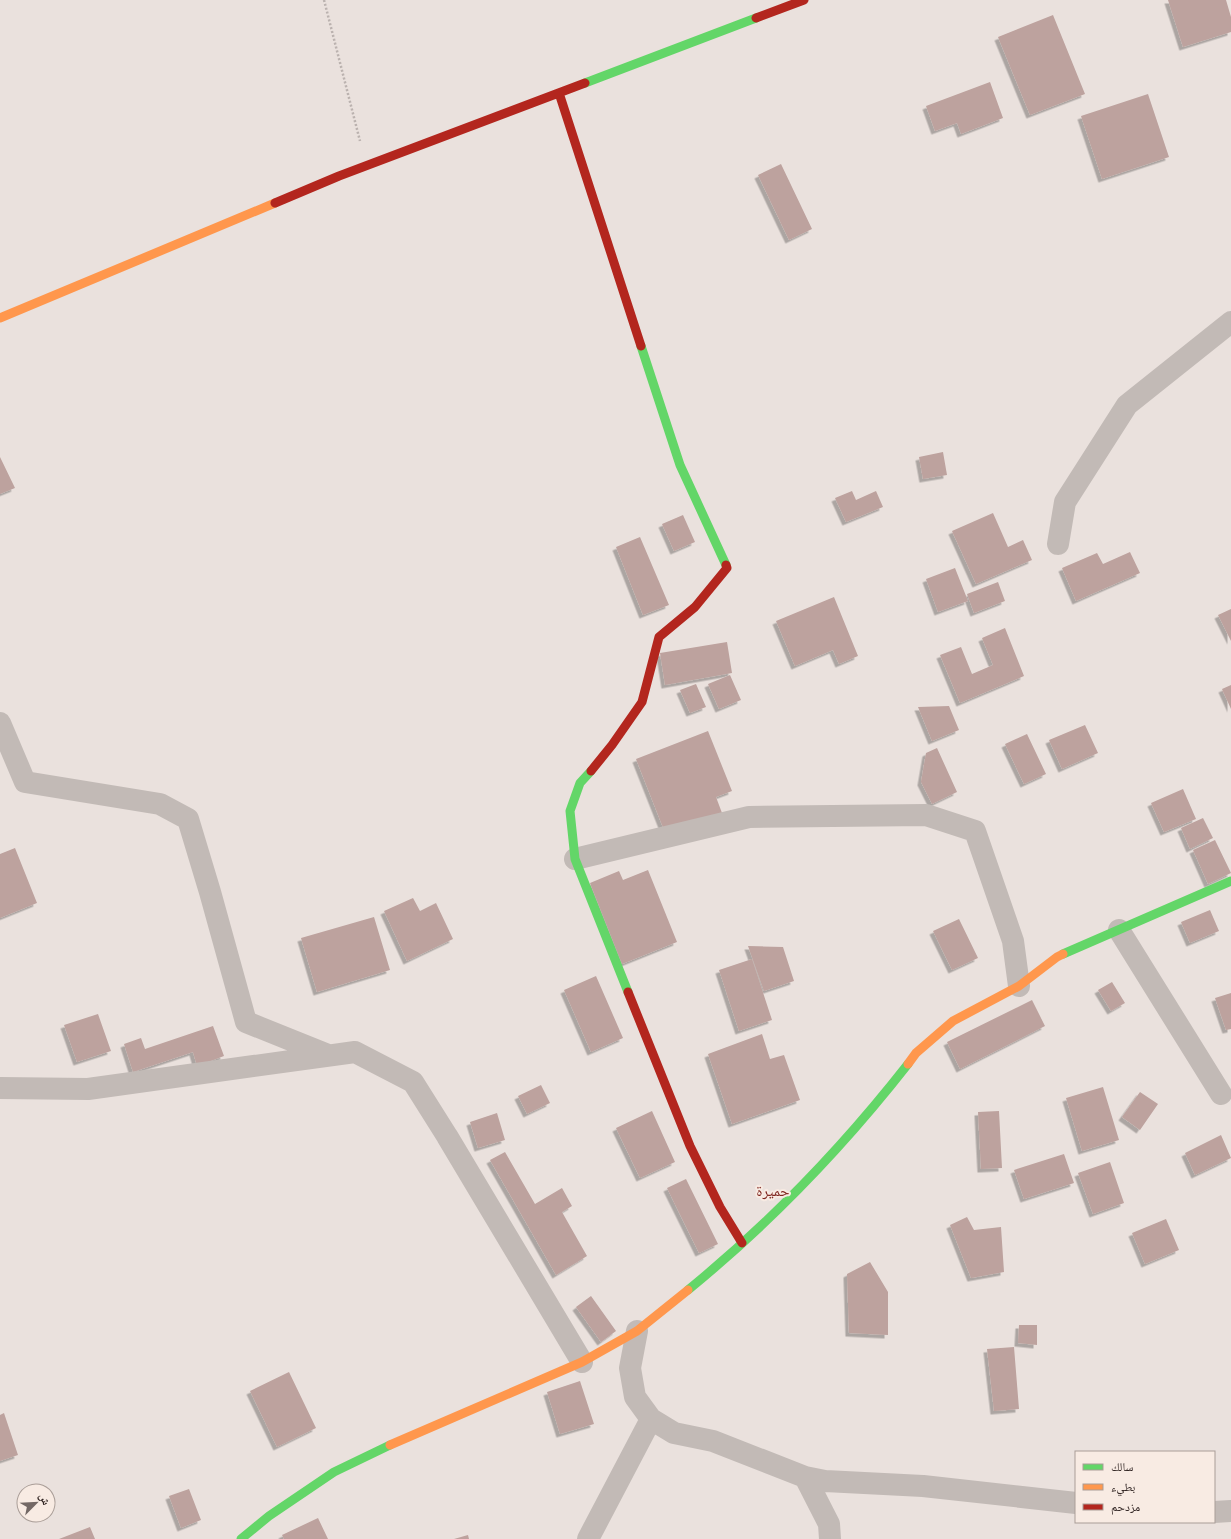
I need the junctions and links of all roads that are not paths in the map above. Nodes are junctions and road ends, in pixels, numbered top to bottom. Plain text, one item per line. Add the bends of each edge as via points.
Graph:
1 (804, 0) edge
2 (559, 93) junction
3 (0, 318) edge
4 (1231, 322) edge
5 (1058, 544) dead end
6 (0, 723) edge
7 (575, 859) junction
8 (1231, 881) edge
9 (1119, 930) junction
10 (1019, 986) junction
11 (329, 1056) junction
12 (0, 1088) edge
13 (1221, 1094) dead end
14 (742, 1243) junction
15 (637, 1331) junction
16 (582, 1362) junction
17 (650, 1419) junction
18 (805, 1477) junction
19 (1075, 1503) edge
20 (1215, 1512) edge
21 (1231, 1512) edge
22 (242, 1539) edge
23 (588, 1539) edge
24 (830, 1539) edge

1 - 2 street
2 - 3 street via 367,166
2 - 7 street via 680,465 727,568 695,607 659,637 642,702 612,745 580,783 570,811
4 - 5 street via 1127,405 1064,502
6 - 11 street via 25,782 160,804 188,819 246,1022
7 - 10 street via 749,817 926,815 975,831 1013,941
7 - 14 street via 690,1146 720,1207
8 - 9 street
9 - 10 street via 1057,957
9 - 13 street
10 - 14 street via 953,1021 916,1053 832,1155 787,1202
11 - 12 street via 88,1089
11 - 16 street via 355,1052 413,1082
14 - 15 street
15 - 16 street
15 - 17 street via 630,1368 635,1397
16 - 22 street via 414,1434 334,1472 269,1516
17 - 18 street via 674,1432 713,1441
17 - 23 street
18 - 19 street via 923,1486
18 - 24 street via 829,1524
20 - 21 street

